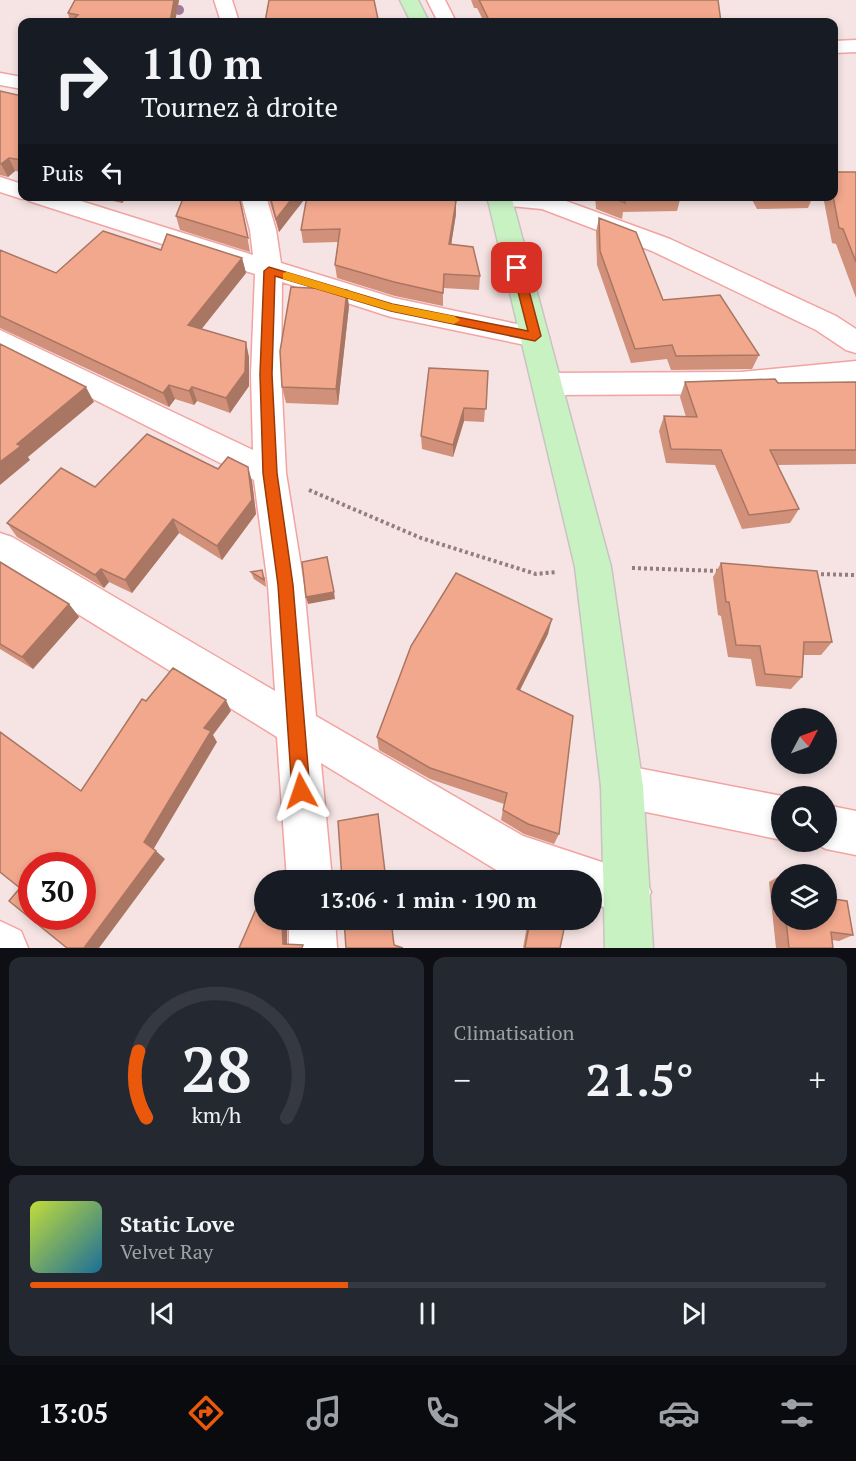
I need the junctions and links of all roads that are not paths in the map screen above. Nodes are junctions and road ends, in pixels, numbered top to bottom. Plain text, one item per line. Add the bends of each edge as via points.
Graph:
1 (223, 0) edge
2 (409, 0) edge
3 (436, 0) edge
4 (229, 18) edge
5 (418, 18) edge
6 (445, 18) edge
7 (856, 46) edge
8 (838, 47) edge
9 (0, 184) edge
10 (18, 191) edge
11 (53, 201) edge
12 (254, 201) edge
13 (500, 201) edge
14 (534, 201) edge
15 (269, 271) junction
16 (535, 336) junction
17 (0, 340) edge
18 (856, 343) edge
19 (856, 372) edge
20 (548, 384) junction
21 (270, 473) junction
22 (0, 548) edge
23 (295, 724) junction
24 (622, 786) junction
25 (771, 816) edge
26 (837, 829) edge
27 (856, 833) edge
28 (308, 870) edge
29 (628, 892) junction
30 (312, 930) edge
31 (0, 944) edge
32 (4, 948) edge
33 (313, 948) edge
34 (629, 948) edge

1 - 4 street
2 - 5 main road
3 - 6 street
7 - 8 street
9 - 10 street
11 - 15 street
12 - 15 street
13 - 16 main road
14 - 18 street via 661,245 826,323
15 - 16 street via 391,307
15 - 21 street via 266,374
16 - 20 main road
17 - 21 street
19 - 20 street via 741,383
20 - 24 main road via 593,567
21 - 23 street via 286,585
22 - 23 street
23 - 28 street
23 - 29 street via 514,855
24 - 25 street
24 - 29 main road
26 - 27 street
29 - 34 main road
30 - 33 street
31 - 32 street

